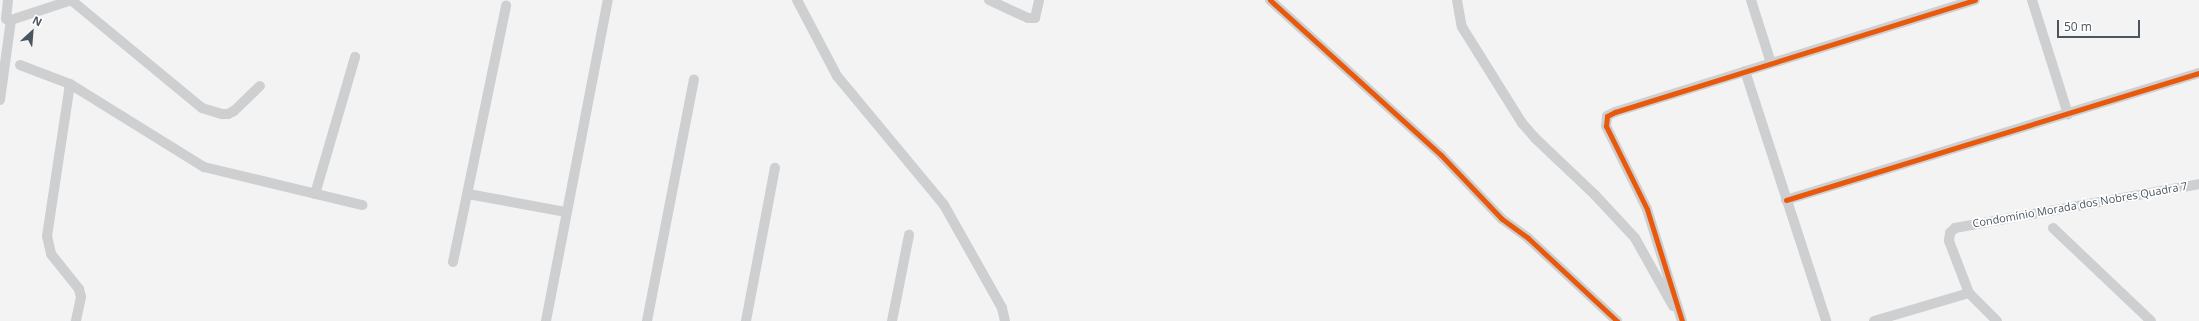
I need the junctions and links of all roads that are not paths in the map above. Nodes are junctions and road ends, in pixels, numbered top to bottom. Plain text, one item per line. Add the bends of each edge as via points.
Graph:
1 (8, 0) edge
2 (71, 0) edge
3 (608, 0) edge
4 (797, 0) edge
5 (989, 0) edge
6 (1039, 0) edge
7 (1270, 0) edge
8 (1457, 0) edge
9 (1751, 0) edge
10 (1975, 0) edge
11 (2032, 0) edge
12 (506, 5) dead end
13 (6, 19) edge
14 (355, 57) dead end
15 (1771, 63) junction
16 (20, 65) dead end
17 (1745, 71) junction
18 (2199, 73) edge
19 (694, 80) dead end
20 (70, 84) junction
21 (260, 86) dead end
22 (0, 100) edge
23 (2068, 114) junction
24 (775, 168) dead end
25 (2199, 184) edge
26 (315, 194) junction
27 (468, 194) junction
28 (1786, 200) junction
29 (362, 205) dead end
30 (566, 212) junction
31 (2053, 228) dead end
32 (909, 235) dead end
33 (453, 262) dead end
34 (1970, 293) junction
35 (76, 321) edge
36 (546, 321) edge
37 (647, 321) edge
38 (746, 321) edge
39 (892, 321) edge
40 (1005, 321) edge
41 (1617, 321) edge
42 (1682, 321) edge
43 (1826, 321) edge
44 (1874, 321) edge
45 (1997, 321) edge
46 (2151, 321) edge

1 - 13 street
2 - 13 street
2 - 21 street via 202,108 228,114
3 - 30 street
4 - 40 street via 837,76 944,206 1002,308
5 - 6 street via 1028,18 1035,18
7 - 41 street via 1441,155 1502,219 1528,238
8 - 42 street via 1462,27 1522,123 1595,195 1634,238
9 - 15 street
10 - 15 street
11 - 23 street
12 - 27 street
13 - 22 street
14 - 26 street
15 - 17 street
16 - 20 street
17 - 28 street
17 - 42 street via 1607,116 1606,126 1647,209
18 - 23 street
19 - 37 street
20 - 26 street via 204,167
20 - 35 street via 48,236 51,254 79,289 81,297
23 - 28 street
24 - 38 street
25 - 34 street, Condomínio Morada dos Nobres Quadra 7 via 2018,218 1960,226 1952,230 1949,241
26 - 29 street
27 - 30 street
27 - 33 street
28 - 43 street
30 - 36 street
31 - 46 street
32 - 39 street
34 - 44 street
34 - 45 street

